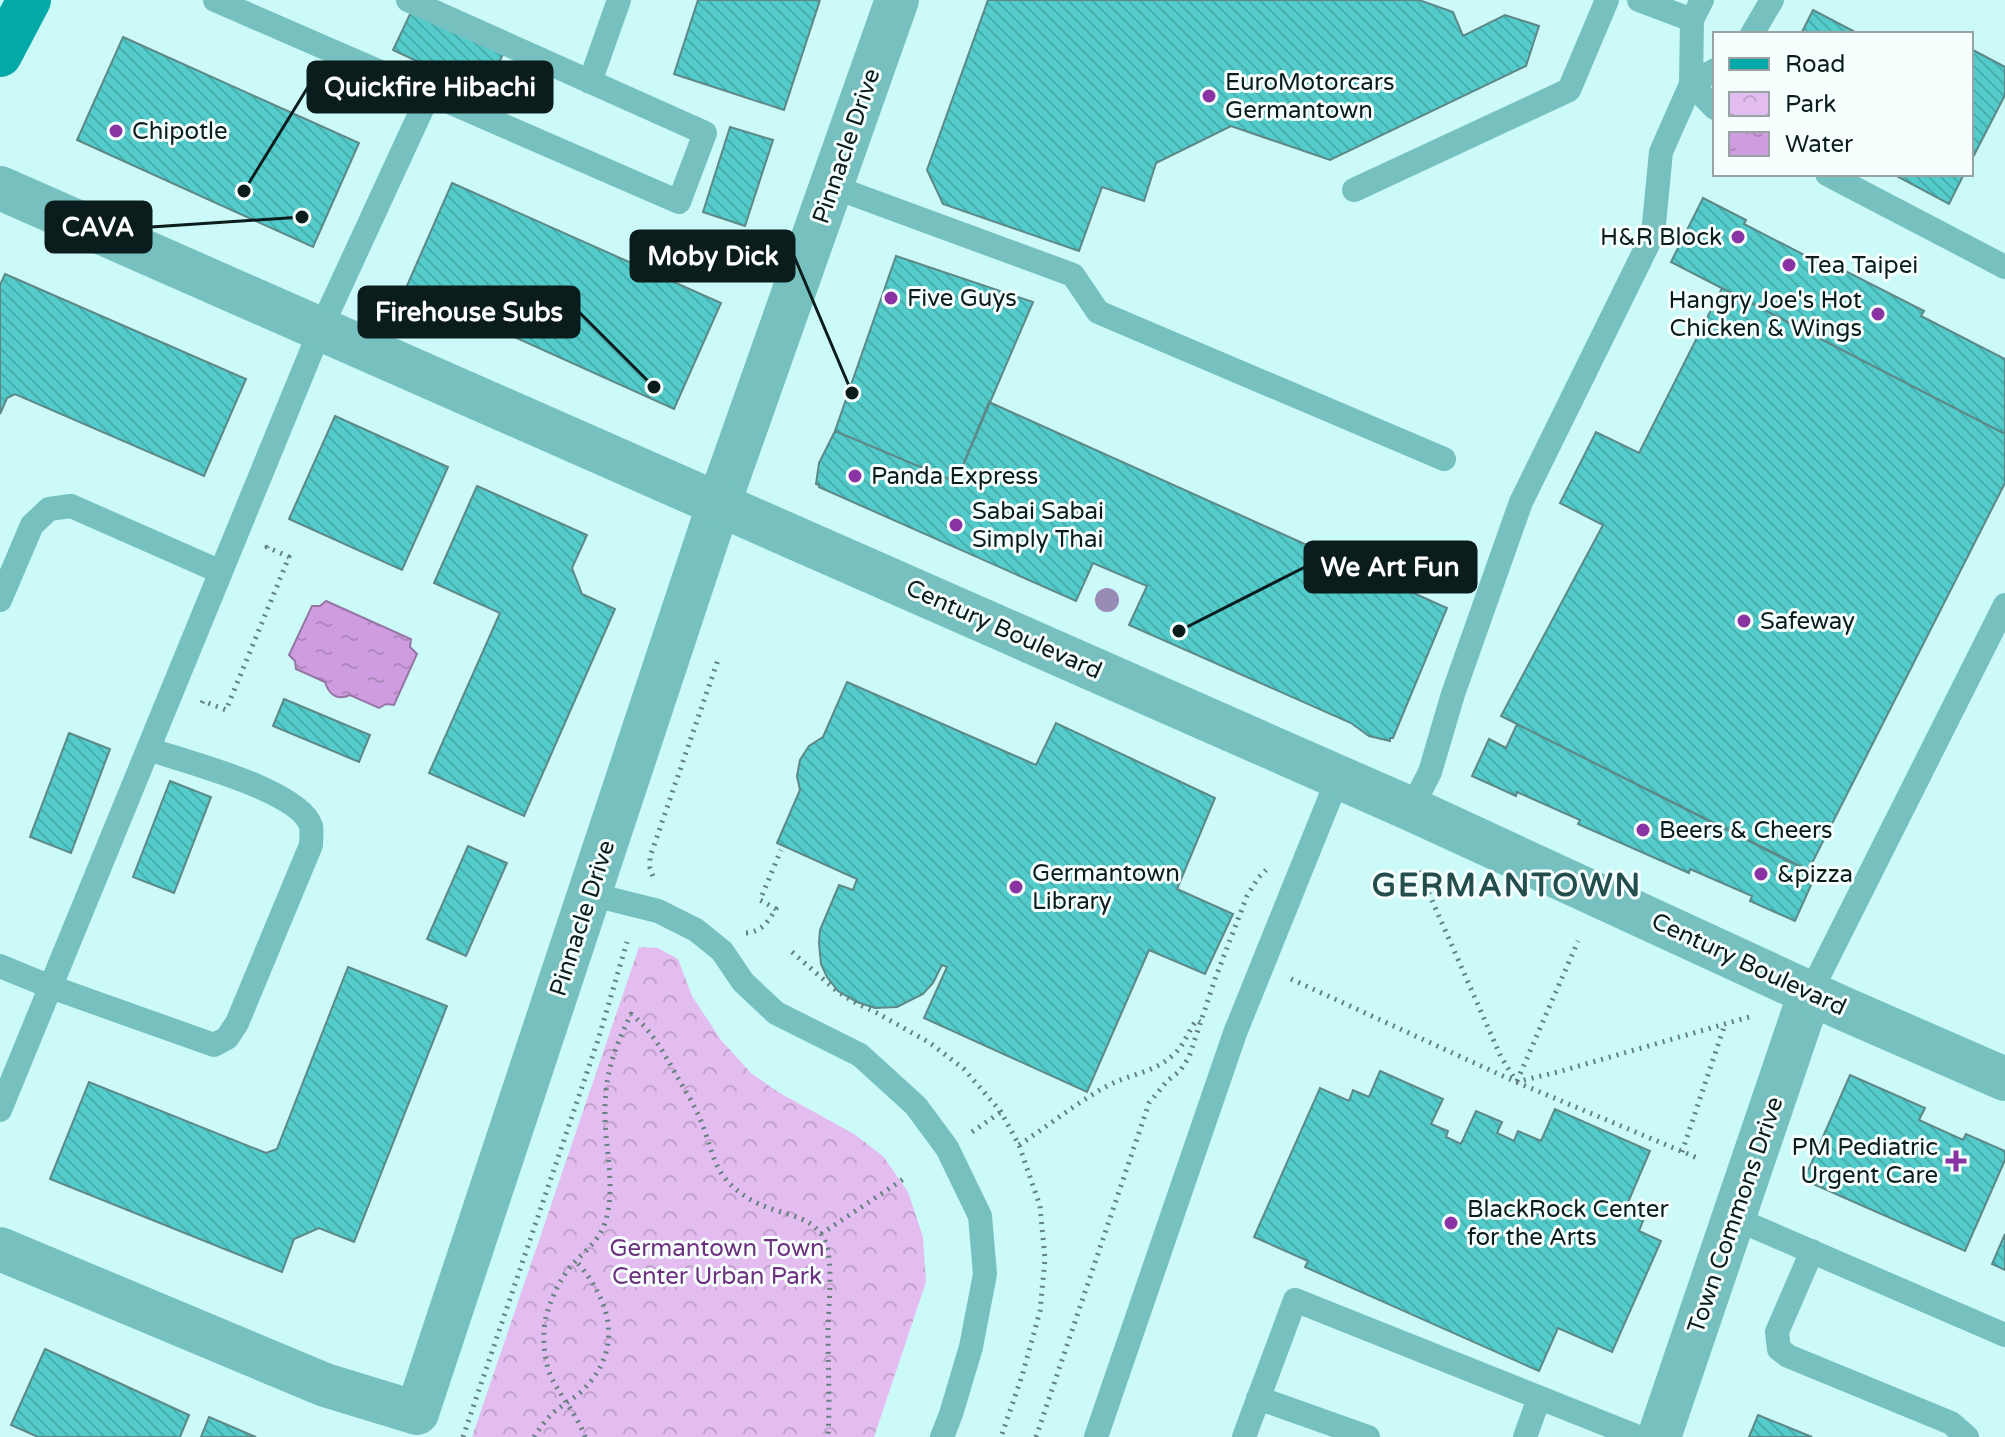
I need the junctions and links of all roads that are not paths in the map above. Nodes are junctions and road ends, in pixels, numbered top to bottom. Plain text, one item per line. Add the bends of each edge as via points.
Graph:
1 (29, 0) edge
2 (215, 0) edge
3 (408, 0) edge
4 (619, 0) edge
5 (897, 0) edge
6 (1607, 0) edge
7 (1639, 0) edge
8 (1772, 0) edge
9 (1697, 10) edge
10 (1753, 32) edge
11 (0, 55) edge
12 (1713, 71) edge
13 (590, 82) junction
14 (1691, 84) junction
15 (429, 94) junction
16 (1713, 106) edge
17 (1831, 176) edge
18 (831, 186) junction
19 (0, 188) edge
20 (1354, 190) dead end
21 (2005, 267) edge
22 (321, 328) junction
23 (1444, 459) dead end
24 (719, 503) junction
25 (221, 572) junction
26 (0, 600) edge
27 (2005, 605) edge
28 (148, 749) junction
29 (1338, 778) junction
30 (1411, 809) junction
31 (590, 894) junction
32 (0, 966) edge
33 (51, 987) junction
34 (1810, 993) junction
35 (2005, 1079) edge
36 (0, 1110) edge
37 (1734, 1218) junction
38 (0, 1249) edge
39 (1812, 1251) junction
40 (2005, 1335) edge
41 (1258, 1398) junction
42 (1539, 1398) junction
43 (414, 1425) edge
44 (942, 1437) edge
45 (1096, 1437) edge
46 (1244, 1437) edge
47 (1368, 1437) edge
48 (1525, 1437) edge
49 (1638, 1437) edge
50 (1659, 1437) edge
51 (1967, 1437) edge

1 - 11 main road
2 - 15 lane
3 - 13 lane
4 - 13 lane
5 - 18 street, Pinnacle Drive
6 - 20 lane via 1569,90
7 - 9 lane
8 - 10 lane
9 - 14 lane
12 - 14 lane
13 - 15 lane via 705,133 679,202
14 - 16 lane
14 - 30 lane via 1661,152 1653,234 1521,502 1430,772
15 - 22 lane
17 - 21 lane
18 - 23 lane via 1073,275 1098,312
18 - 24 street, Pinnacle Drive
19 - 22 street, Century Boulevard
22 - 24 street, Century Boulevard
22 - 25 lane
24 - 29 street, Century Boulevard
24 - 31 street, Pinnacle Drive
25 - 26 lane via 71,506 49,509 32,525
25 - 28 lane
27 - 34 lane
28 - 33 lane
28 - 33 lane via 285,799 311,827 311,845 227,1038 214,1045
29 - 30 street, Century Boulevard
29 - 45 lane via 1235,1033
30 - 34 street, Century Boulevard
31 - 43 street, Pinnacle Drive
31 - 44 lane via 658,911 696,930 722,951 743,982 776,1013 860,1055 916,1106 947,1148 980,1216 985,1274 971,1347
32 - 33 lane
33 - 36 lane
34 - 35 street, Century Boulevard
34 - 37 street, Town Commons Drive
37 - 39 lane
37 - 50 street, Town Commons Drive
38 - 43 street, Pinnacle Drive
39 - 40 lane
39 - 51 lane via 1777,1332 1779,1349 1951,1423
41 - 42 lane via 1295,1300
41 - 46 lane
41 - 47 lane
42 - 48 lane
42 - 49 lane

